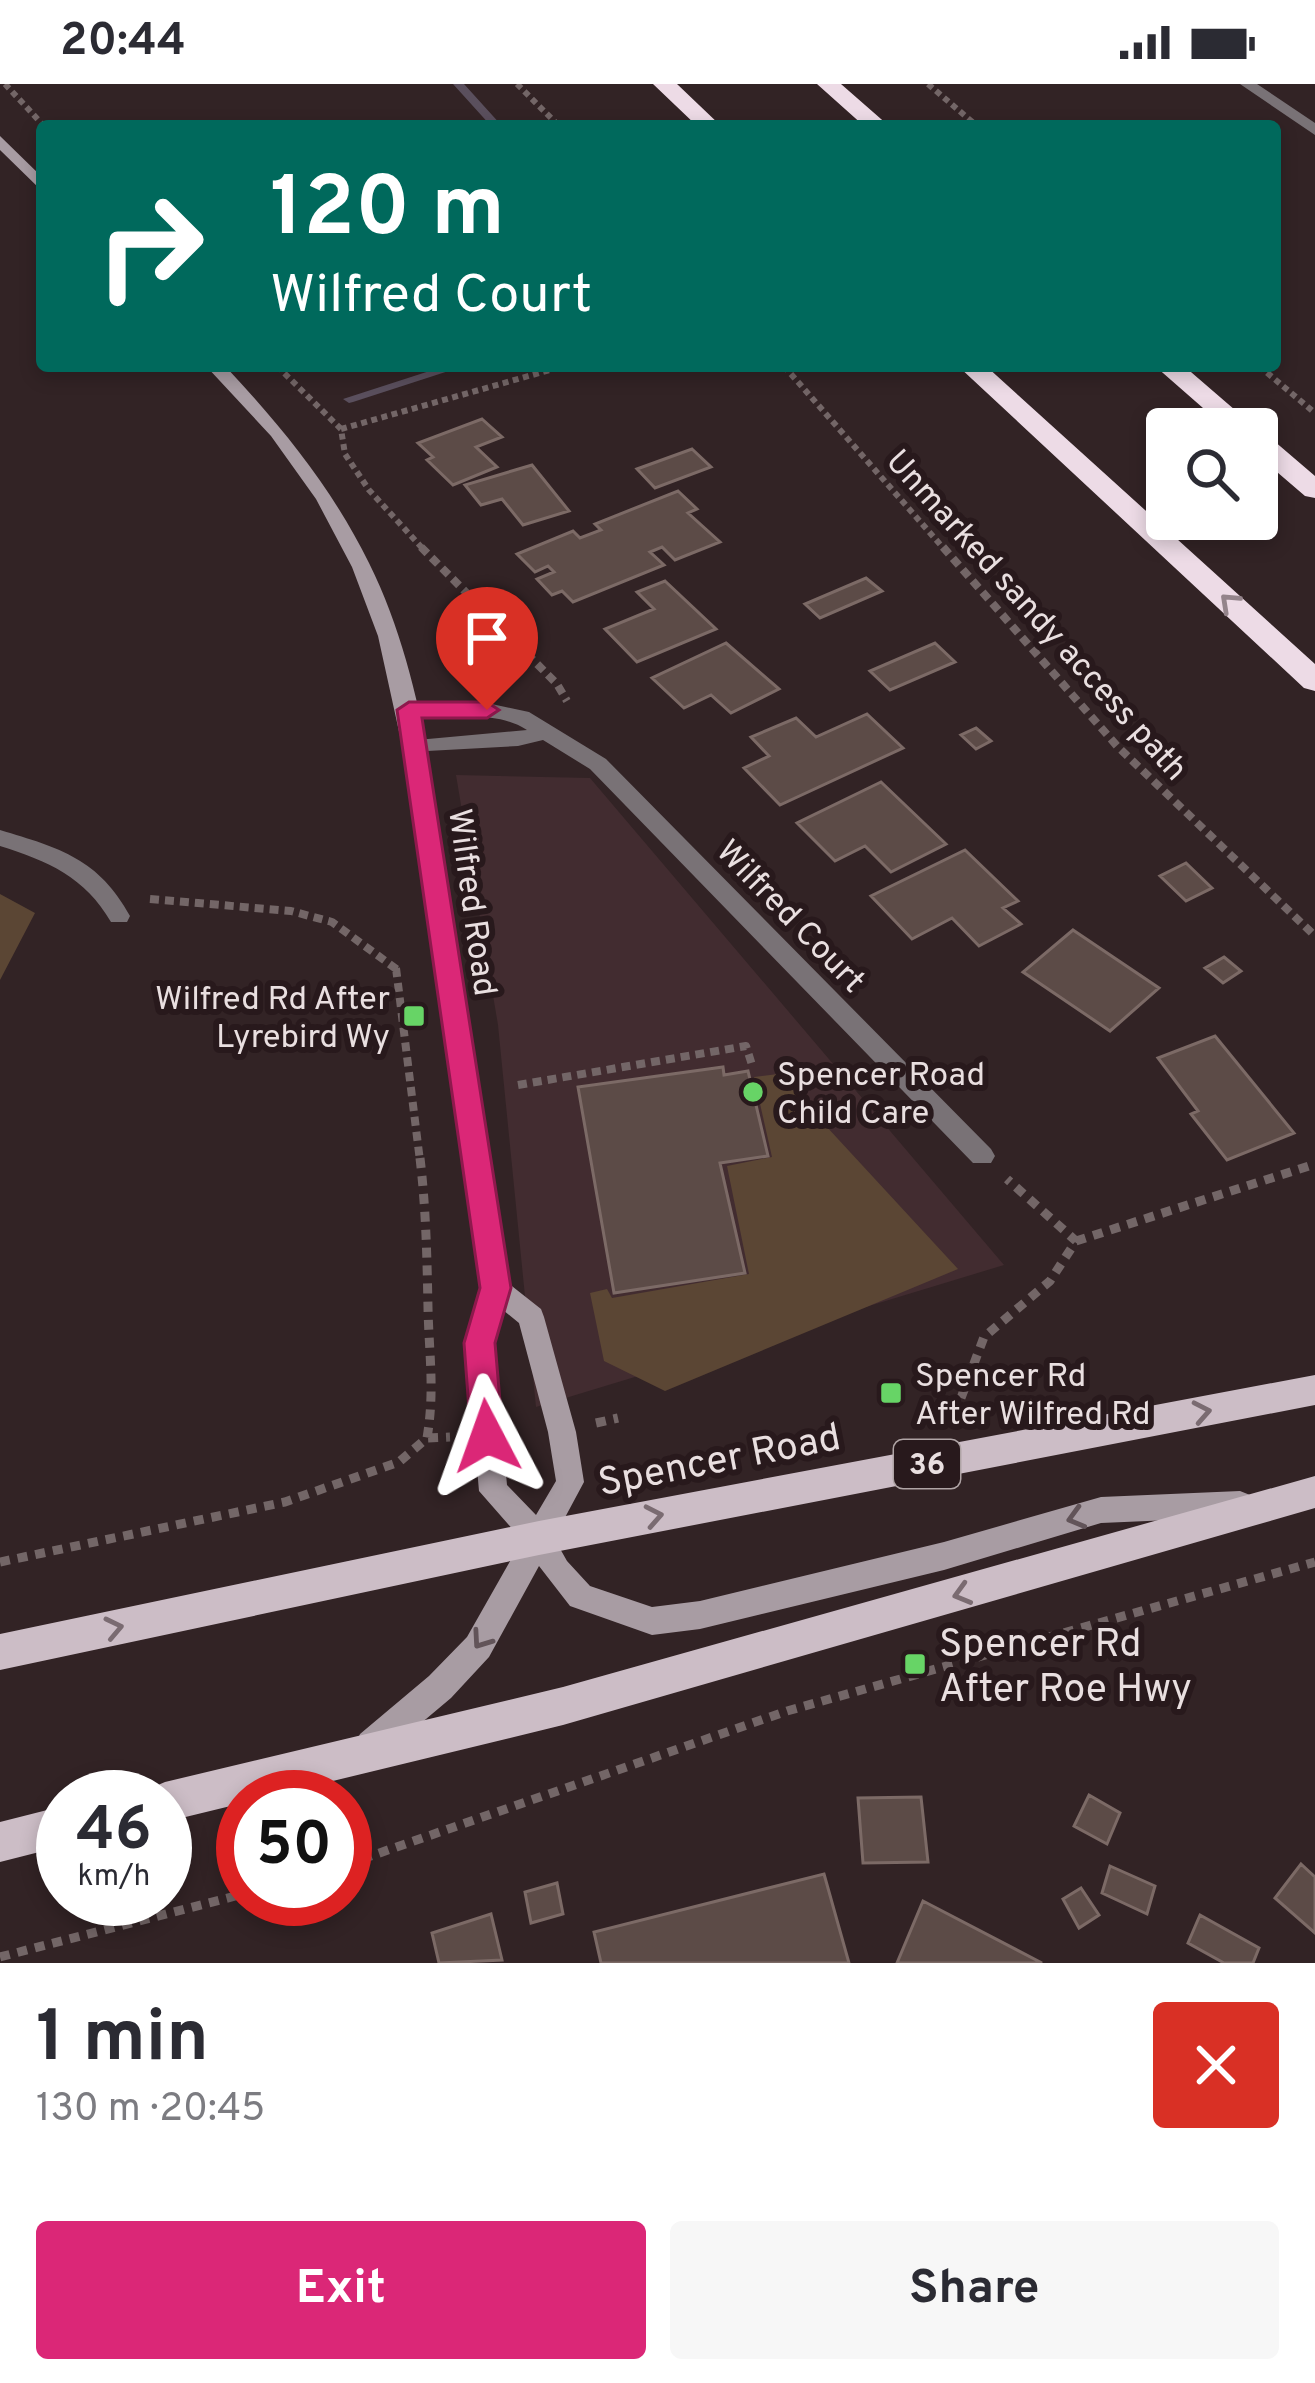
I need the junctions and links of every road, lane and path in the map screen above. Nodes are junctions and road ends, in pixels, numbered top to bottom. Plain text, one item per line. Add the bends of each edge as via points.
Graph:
1 (5, 84) edge
2 (517, 84) edge
3 (664, 84) edge
4 (828, 84) edge
5 (928, 84) edge
6 (1256, 85) edge
7 (38, 120) edge
8 (553, 120) edge
9 (703, 120) edge
10 (871, 120) edge
11 (970, 120) edge
12 (1315, 130) edge
13 (0, 141) edge
14 (36, 179) edge
15 (221, 372) edge
16 (283, 372) edge
17 (543, 372) edge
18 (789, 372) edge
19 (978, 372) edge
20 (1175, 372) edge
21 (1266, 372) edge
22 (1218, 408) edge
23 (1315, 413) edge
24 (341, 429) junction
25 (1278, 459) edge
26 (1315, 490) edge
27 (1315, 681) edge
28 (409, 710) junction
29 (568, 715) dead end
30 (546, 732) junction
31 (417, 748) junction
32 (0, 838) edge
33 (116, 911) joint
34 (1315, 937) edge
35 (396, 968) junction
36 (452, 1004) junction
37 (753, 1069) dead end
38 (518, 1085) dead end
39 (982, 1156) joint
40 (1315, 1164) edge
41 (1076, 1241) junction
42 (496, 1288) junction
43 (1315, 1390) edge
44 (961, 1398) dead end
45 (1315, 1492) edge
46 (1276, 1502) junction
47 (539, 1538) junction
48 (0, 1562) edge
49 (1315, 1562) edge
50 (0, 1652) edge
51 (359, 1754) junction
52 (192, 1795) edge
53 (36, 1833) edge
54 (0, 1842) edge
55 (372, 1856) edge
56 (216, 1901) edge
57 (0, 1957) edge

1 - 7 path
2 - 8 path
3 - 9 highway
4 - 10 highway
5 - 11 path
6 - 12 street
13 - 14 main road
15 - 28 main road, Wilfred Road via 301,459 332,506 380,608
16 - 24 path
17 - 24 path
18 - 34 path, Unmarked sandy access path via 1117,746
27 -> 19 highway
20 - 22 highway
21 - 23 path
24 - 29 path via 345,454 369,490 557,684
25 - 26 highway
28 - 30 street, Wilfred Court via 487,710
28 - 31 main road, Wilfred Road
30 - 31 street
30 - 39 street, Wilfred Court via 598,764
31 - 36 main road, Wilfred Road
32 - 33 street via 70,860
33 - 35 path via 139,898 290,911 332,922
35 - 36 path
35 - 48 path via 429,1229 435,1388 427,1438 399,1462 286,1502
36 - 42 main road, Wilfred Road
37 - 38 path via 746,1046
39 - 41 path
40 - 41 path
41 - 44 path via 1050,1282 984,1337
42 - 47 main road, Wilfred Road via 480,1343 493,1490
42 - 47 main road via 531,1317 562,1432 570,1482
47 -> 43 main road, Spencer Road / 36
45 - 46 main road
46 -> 47 main road, Wilfred Road via 1101,1510 944,1556 652,1621 580,1596
46 -> 51 main road via 585,1700
50 -> 47 main road, Spencer Road / 36
47 -> 51 main road via 478,1647
49 - 55 path via 787,1711
51 - 52 main road
53 - 54 main road
56 - 57 path

